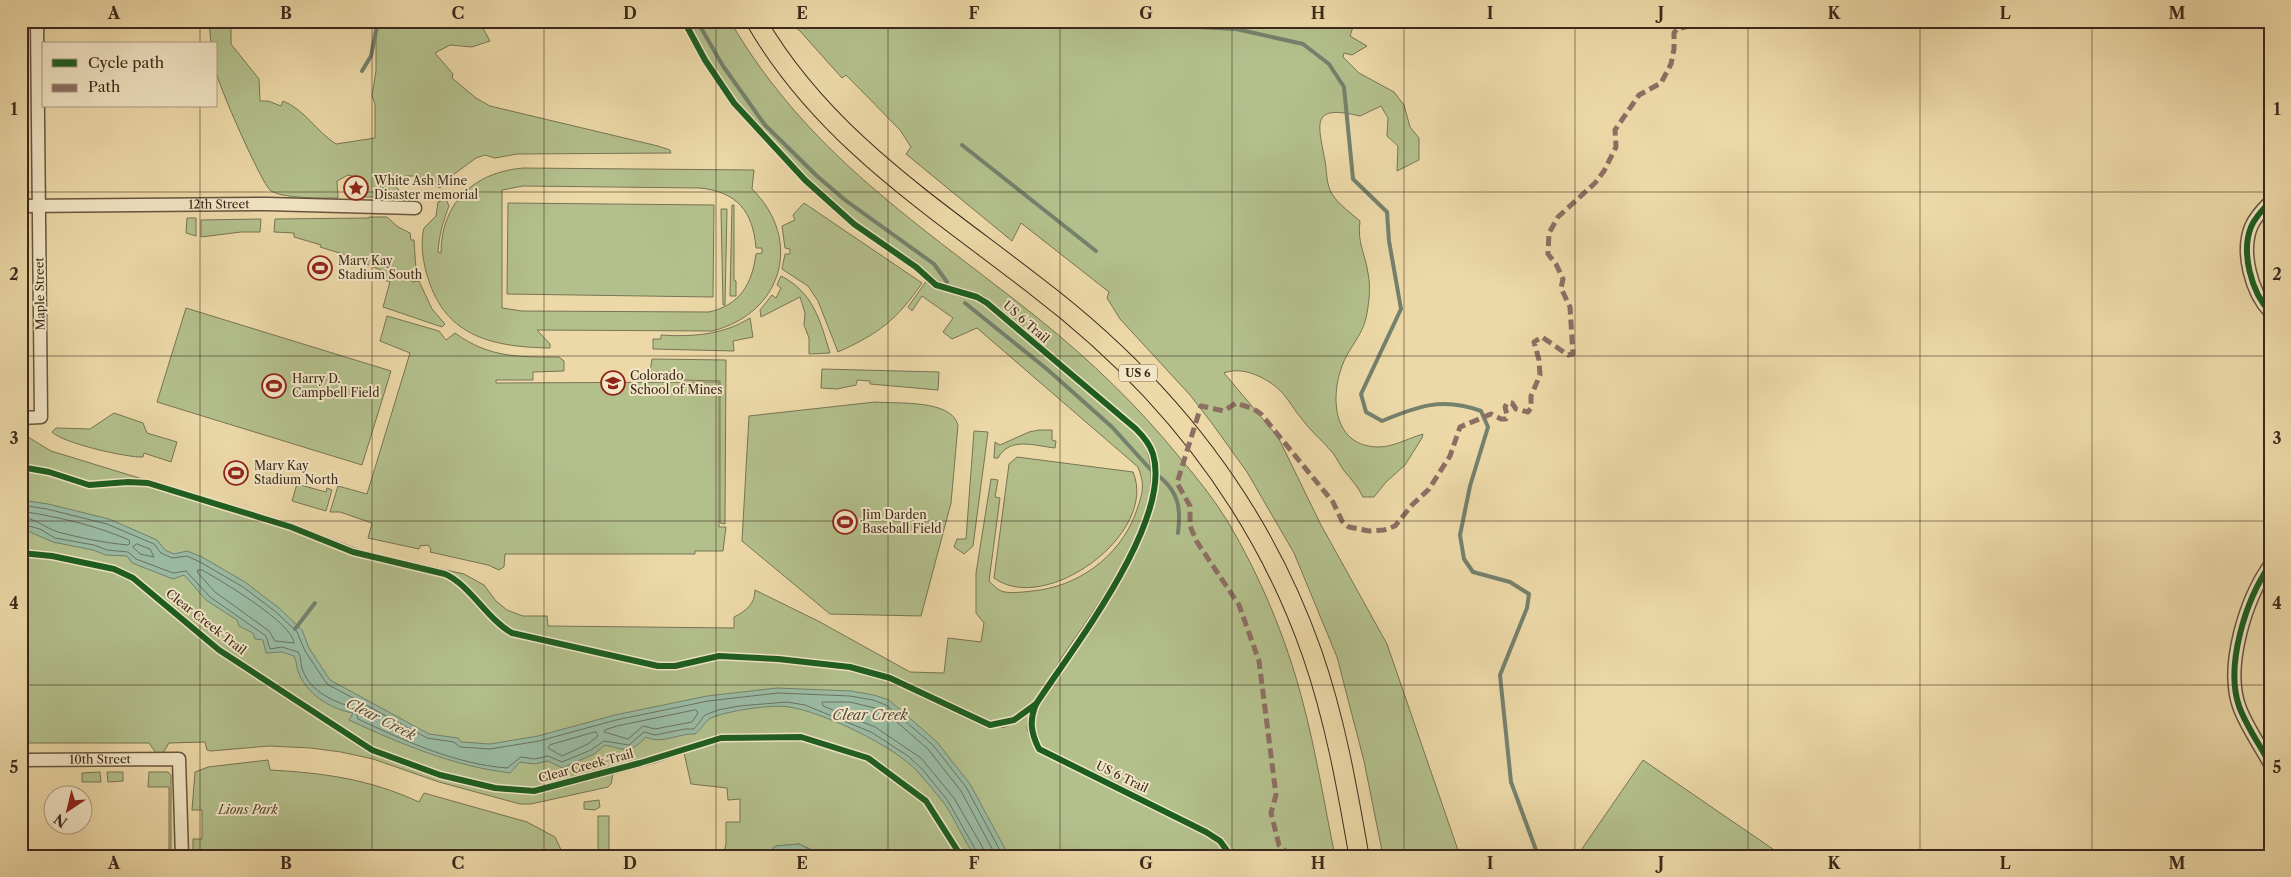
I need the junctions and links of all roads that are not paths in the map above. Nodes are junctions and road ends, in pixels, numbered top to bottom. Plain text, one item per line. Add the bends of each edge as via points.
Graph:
1 (37, 21) edge
2 (756, 21) edge
3 (2270, 202) edge
4 (21, 206) edge
5 (38, 206) junction
6 (415, 208) dead end
7 (2270, 312) edge
8 (21, 418) edge
9 (2270, 565) edge
10 (21, 760) edge
11 (2270, 764) edge
12 (182, 856) edge
13 (1359, 856) edge

1 - 5 street, Maple Street
2 - 13 highway, US 6 via 795,80 846,136 891,175 1104,341 1152,389 1211,460 1260,538 1306,637 1336,740
3 - 7 street via 2251,227 2248,259 2256,288
4 - 5 street, 12th Street
5 - 6 street, 12th Street via 267,204
5 - 8 street, Maple Street via 41,418
9 - 11 street via 2243,624 2234,682 2240,707
10 - 12 street, 10th Street via 179,759

